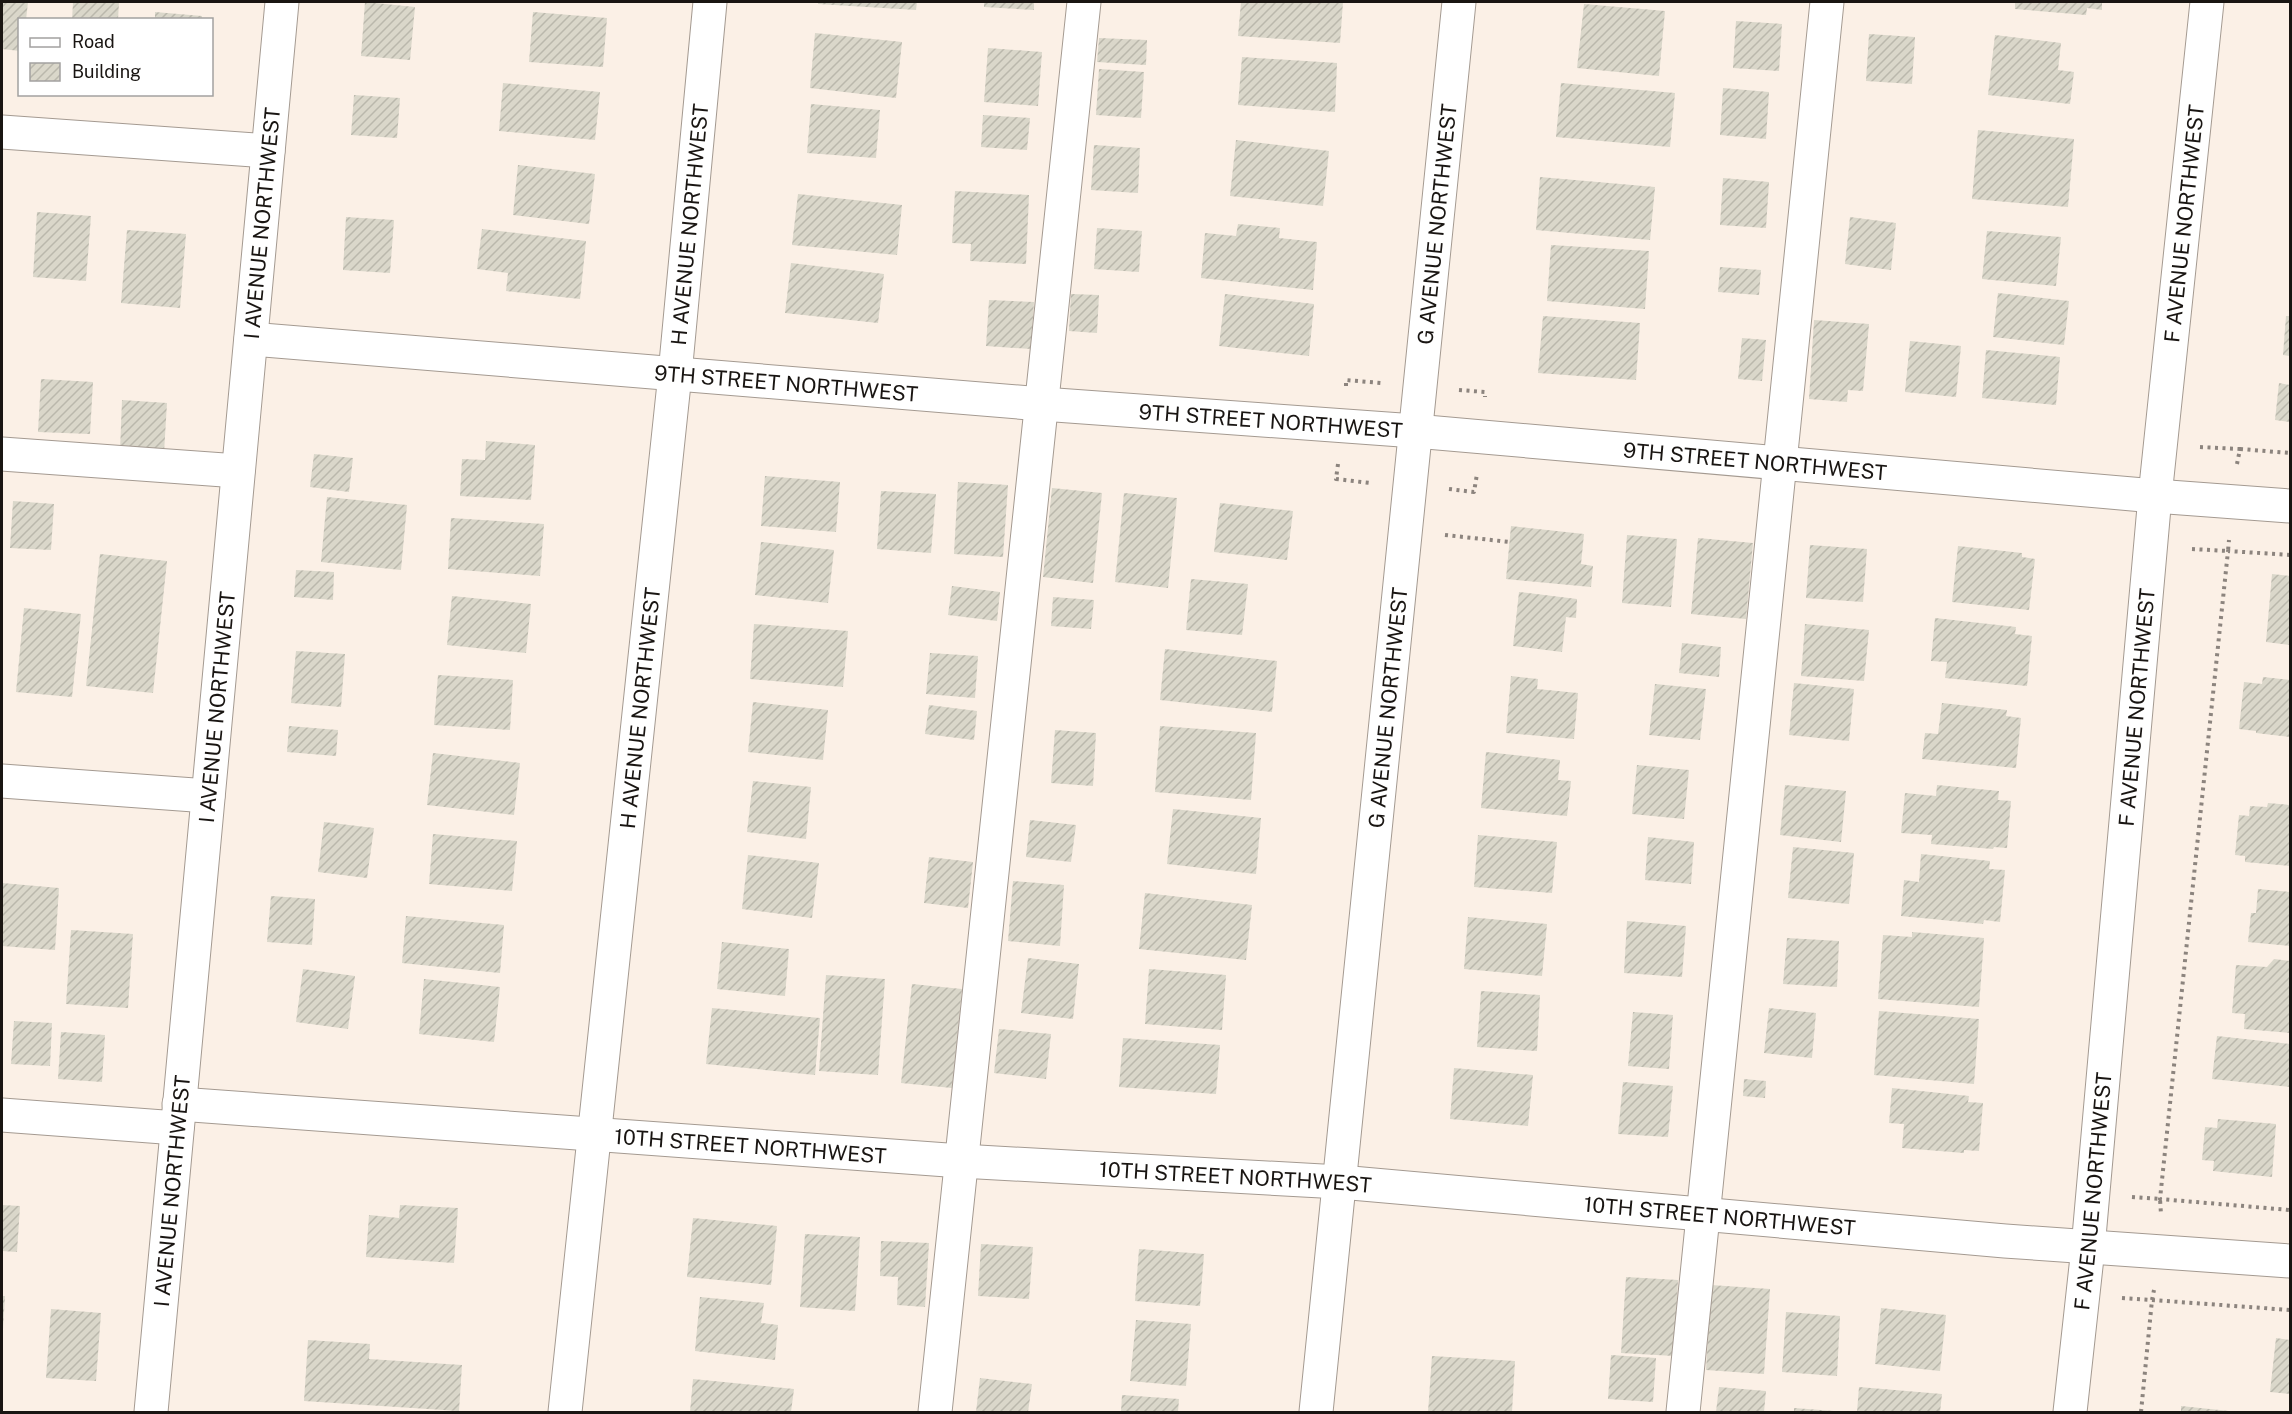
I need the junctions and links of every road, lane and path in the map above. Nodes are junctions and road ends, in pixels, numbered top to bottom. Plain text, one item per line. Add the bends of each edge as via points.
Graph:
1 (282, 2) edge
2 (710, 2) edge
3 (1084, 2) edge
4 (1459, 2) edge
5 (1827, 2) edge
6 (2207, 2) edge
7 (2, 132) edge
8 (268, 151) junction
9 (251, 339) junction
10 (675, 374) junction
11 (1042, 404) junction
12 (1415, 431) junction
13 (2196, 447) dead end
14 (2240, 449) junction
15 (2290, 453) edge
16 (2, 454) edge
17 (1338, 461) dead end
18 (1779, 464) junction
19 (2236, 466) dead end
20 (238, 471) junction
21 (1478, 474) dead end
22 (1374, 483) dead end
23 (1446, 489) dead end
24 (2155, 496) junction
25 (2290, 506) edge
26 (1405, 530) junction
27 (2229, 531) dead end
28 (1510, 542) dead end
29 (2192, 549) dead end
30 (2228, 551) junction
31 (2290, 555) edge
32 (2, 781) edge
33 (208, 796) junction
34 (2, 1115) edge
35 (178, 1116) junction
36 (594, 1135) junction
37 (961, 1161) junction
38 (1340, 1182) junction
39 (2130, 1197) dead end
40 (2160, 1199) junction
41 (2290, 1210) edge
42 (1703, 1215) junction
43 (2161, 1221) dead end
44 (2088, 1248) junction
45 (2290, 1261) edge
46 (2156, 1280) dead end
47 (2118, 1298) dead end
48 (2152, 1300) junction
49 (2290, 1310) edge
50 (151, 1413) edge
51 (565, 1413) edge
52 (935, 1413) edge
53 (1316, 1413) edge
54 (1683, 1413) edge
55 (2070, 1413) edge
56 (2141, 1413) edge

1 - 8 street, I AVENUE NORTHWEST
2 - 10 street, H AVENUE NORTHWEST
3 - 11 street
4 - 12 street, G AVENUE NORTHWEST
5 - 18 street
6 - 24 street, F AVENUE NORTHWEST
7 - 8 street
8 - 9 street, I AVENUE NORTHWEST
9 - 10 street, 9TH STREET NORTHWEST
9 - 20 street, I AVENUE NORTHWEST
10 - 11 street, 9TH STREET NORTHWEST
10 - 36 street, H AVENUE NORTHWEST
11 - 12 street, 9TH STREET NORTHWEST
11 - 37 street
12 - 18 street, 9TH STREET NORTHWEST
12 - 26 street, G AVENUE NORTHWEST
13 - 14 path
14 - 15 path
14 - 19 path
16 - 20 street
17 - 22 path via 1336,479
18 - 24 street, 9TH STREET NORTHWEST
18 - 42 street
20 - 33 street, I AVENUE NORTHWEST
21 - 23 path via 1474,492
24 - 25 street, 9TH STREET NORTHWEST
24 - 44 street, F AVENUE NORTHWEST
26 - 28 path
26 - 38 street, G AVENUE NORTHWEST
27 - 30 path
29 - 30 path
30 - 31 path
30 - 40 path
32 - 33 street
33 - 35 street, I AVENUE NORTHWEST
34 - 35 street, 10TH STREET NORTHWEST
35 - 36 street, 10TH STREET NORTHWEST
35 - 50 street, I AVENUE NORTHWEST
36 - 37 street, 10TH STREET NORTHWEST
36 - 51 street, H AVENUE NORTHWEST
37 - 38 street, 10TH STREET NORTHWEST
37 - 52 street
38 - 42 street, 10TH STREET NORTHWEST
38 - 53 street, G AVENUE NORTHWEST
39 - 40 path
40 - 41 path
40 - 43 path
42 - 44 street, 10TH STREET NORTHWEST
42 - 54 street
44 - 45 street, 10TH STREET NORTHWEST
44 - 55 street, F AVENUE NORTHWEST
46 - 48 path
47 - 48 path
48 - 49 path
48 - 56 path

